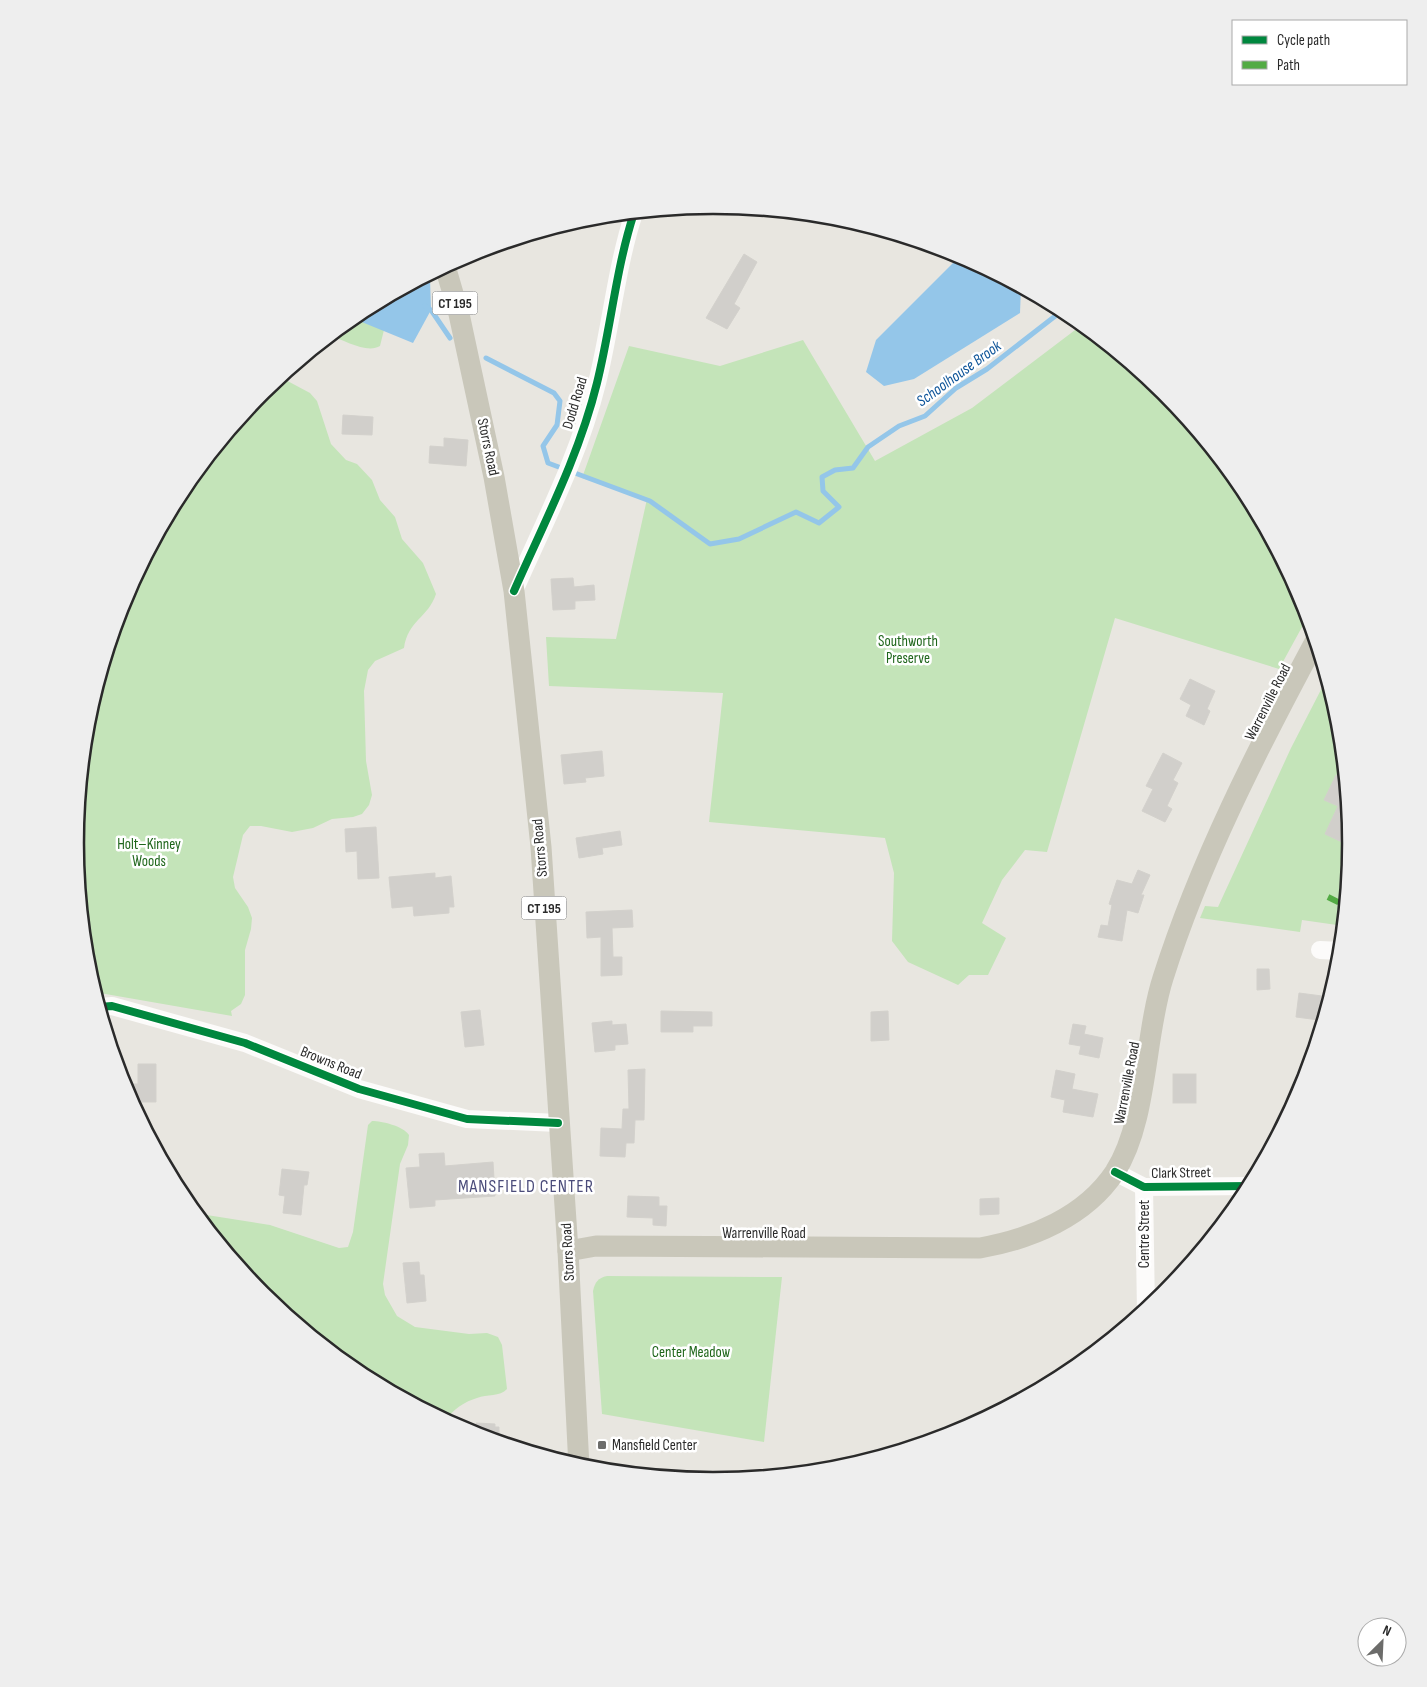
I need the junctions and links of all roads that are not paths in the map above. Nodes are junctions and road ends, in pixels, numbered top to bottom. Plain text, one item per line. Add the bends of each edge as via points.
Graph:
1 (632, 219) edge
2 (448, 273) edge
3 (514, 591) junction
4 (1312, 648) edge
5 (1320, 950) dead end
6 (1334, 951) edge
7 (105, 1007) edge
8 (558, 1123) junction
9 (1115, 1172) junction
10 (1241, 1186) edge
11 (1144, 1187) junction
12 (568, 1251) junction
13 (1146, 1301) edge
14 (579, 1458) edge

1 - 3 street, Dodd Road via 596,384 562,484
2 - 3 main road, Storrs Road / CT 195 via 494,478
3 - 8 main road, Storrs Road / CT 195 via 541,847
4 - 9 main road, Warrenville Road via 1238,795 1174,944 1154,1013 1138,1109
5 - 6 street
7 - 8 street, Browns Road via 245,1043 359,1090 466,1119
8 - 12 main road, Storrs Road / CT 195
9 - 11 street, Clark Street
9 - 12 main road, Warrenville Road via 1092,1197 1049,1227 1026,1238 980,1248 596,1246
10 - 11 street, Clark Street
11 - 13 street, Centre Street
12 - 14 main road, Storrs Road / CT 195

